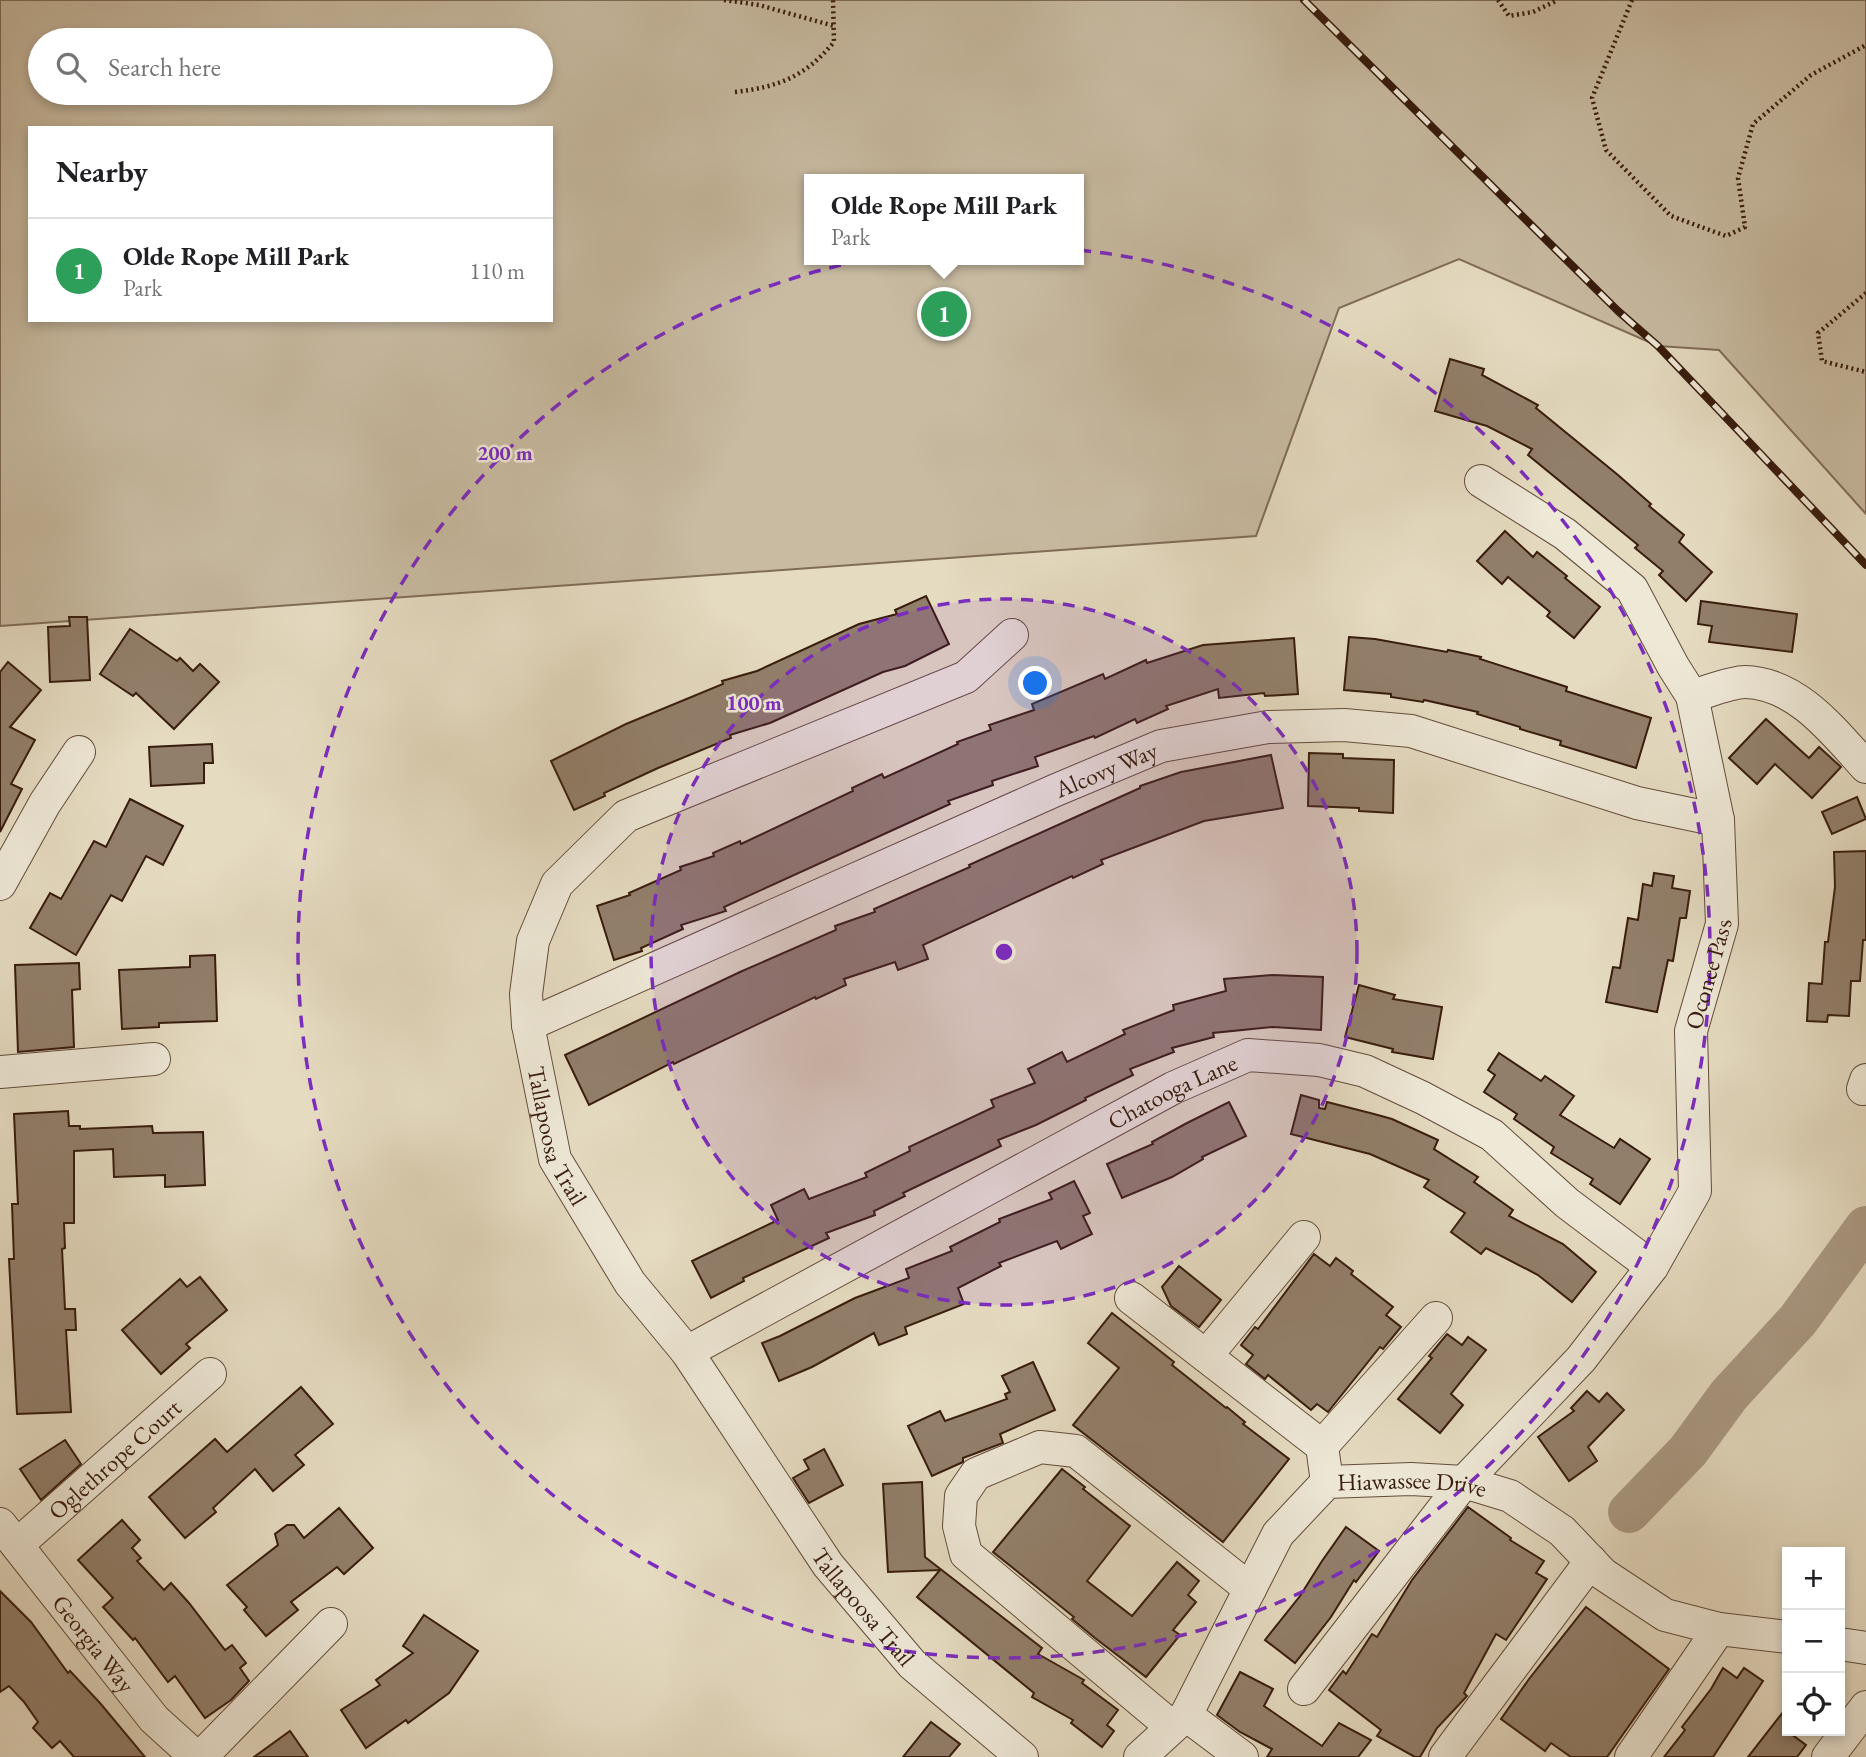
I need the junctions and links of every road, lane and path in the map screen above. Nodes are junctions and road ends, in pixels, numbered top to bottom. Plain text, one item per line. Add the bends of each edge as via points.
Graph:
1 (724, 0) edge
2 (833, 0) edge
3 (1498, 0) edge
4 (1558, 0) edge
5 (1632, 0) edge
6 (834, 26) junction
7 (1866, 45) edge
8 (736, 92) dead end
9 (1866, 293) edge
10 (1866, 372) edge
11 (1481, 481) dead end
12 (1012, 635) dead end
13 (1692, 696) junction
14 (79, 752) dead end
15 (1866, 767) edge
16 (1718, 820) junction
17 (0, 884) edge
18 (528, 1025) junction
19 (154, 1059) dead end
20 (0, 1072) edge
21 (1304, 1237) dead end
22 (1652, 1267) junction
23 (1131, 1298) dead end
24 (1436, 1318) dead end
25 (687, 1352) junction
26 (1206, 1356) junction
27 (210, 1374) dead end
28 (1322, 1446) junction
29 (1327, 1482) junction
30 (1464, 1482) junction
31 (8, 1535) edge
32 (1591, 1561) junction
33 (1250, 1589) junction
34 (331, 1624) dead end
35 (1719, 1629) junction
36 (1782, 1636) edge
37 (1845, 1645) edge
38 (1866, 1648) edge
39 (1304, 1689) dead end
40 (1866, 1707) edge
41 (1179, 1721) junction
42 (196, 1757) edge
43 (201, 1757) edge
44 (1023, 1757) edge
45 (1140, 1757) edge
46 (1242, 1757) edge
47 (1445, 1757) edge
48 (1631, 1757) edge
49 (1828, 1757) edge

1 - 6 path
2 - 6 path
3 - 4 path via 1509,16 1533,12
5 - 7 path via 1592,98 1605,150 1671,216 1726,236 1745,227 1738,178 1753,124 1811,75
6 - 8 path via 834,42 817,63 767,89
9 - 10 path via 1818,333 1822,361
11 - 13 street, Oconee Pass via 1565,534 1632,589
12 - 18 street, Tallapoosa Trail via 966,677 625,816 557,884 533,941 526,994
13 - 15 street via 1744,682 1783,690 1828,725
13 - 16 street, Oconee Pass
14 - 17 street
16 - 18 street, Alcovy Way via 1637,803 1411,731 1344,724 1255,730 1161,746
16 - 22 street, Oconee Pass via 1722,924 1691,1031 1695,1191
18 - 25 street, Tallapoosa Trail via 555,1159 630,1283
19 - 20 street
21 - 26 street
22 - 25 street, Chatooga Lane via 1567,1203 1492,1135 1423,1098 1365,1071 1319,1060 1248,1055 1173,1088
22 - 30 street, Oconee Pass via 1581,1359
23 - 26 street
24 - 28 street
25 - 44 street, Tallapoosa Trail via 828,1565 912,1664
26 - 28 street
27 - 31 street, Oglethrope Court
28 - 29 street
29 - 30 street, Hiawassee Drive
29 - 33 street, Hiawassee Drive via 1278,1534
30 - 32 street, Hiawassee Drive via 1510,1496 1562,1531
30 - 39 street, Oconee Pass
31 - 42 street, Georgia Way via 154,1719
32 - 35 street, Hiawassee Drive via 1665,1615
32 - 47 street
33 - 41 street, Hiawassee Drive
33 - 41 street via 1076,1451 1040,1447 976,1474 961,1496 958,1526 966,1554
34 - 43 street
35 - 36 street, Hiawassee Drive
35 - 48 street
37 - 38 street
40 - 49 street
41 - 45 street, Hiawassee Drive
41 - 46 street

